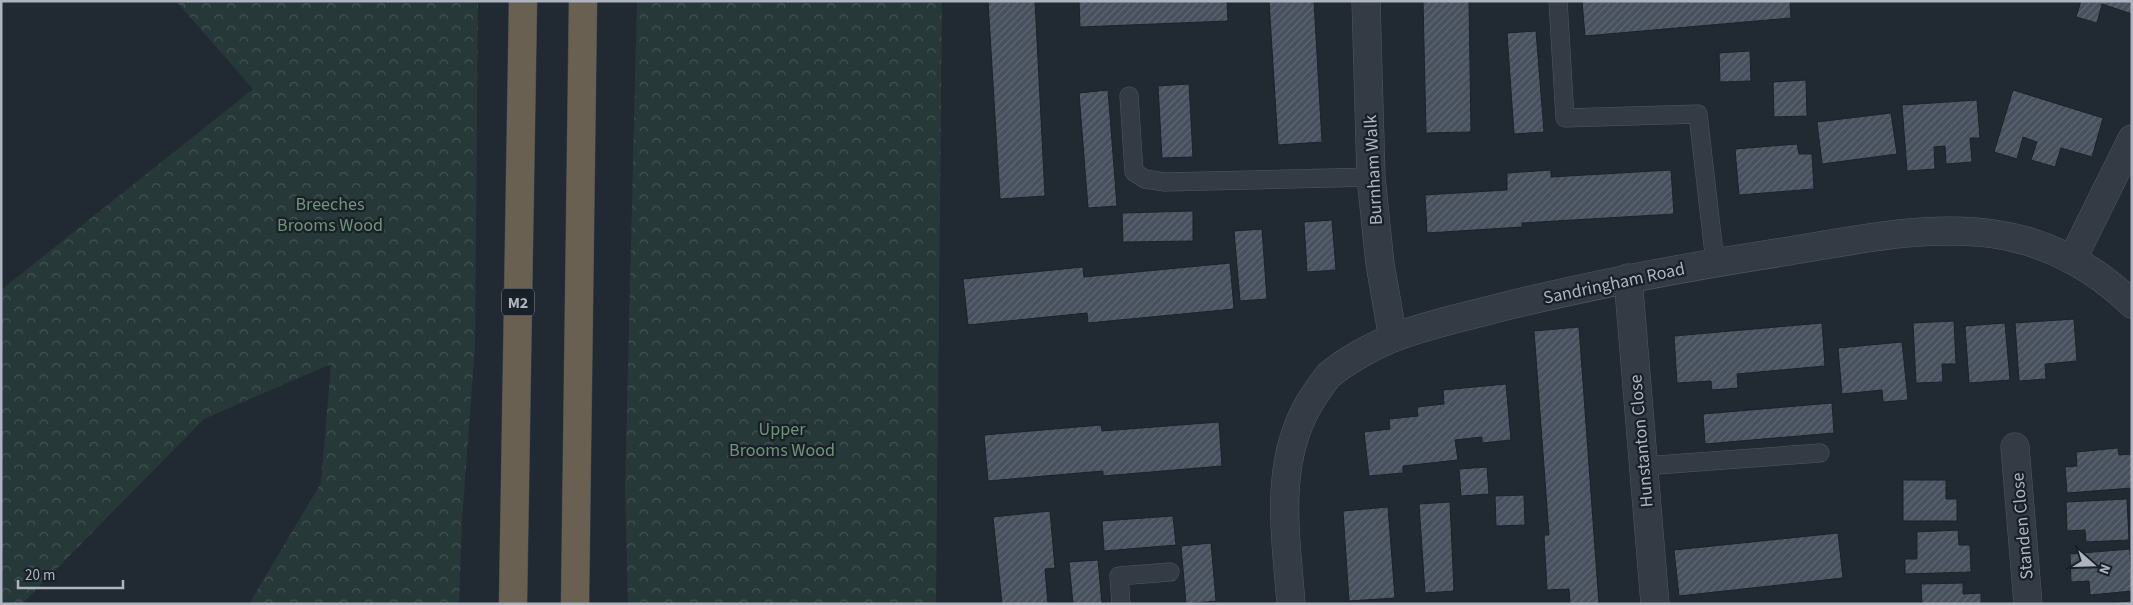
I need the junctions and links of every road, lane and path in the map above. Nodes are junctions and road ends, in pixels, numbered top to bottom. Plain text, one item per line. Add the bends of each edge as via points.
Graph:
1 (523, 1) edge
2 (584, 1) edge
3 (1366, 1) edge
4 (1558, 1) edge
5 (1128, 96) dead end
6 (2132, 139) edge
7 (1371, 177) junction
8 (2072, 260) junction
9 (1714, 262) junction
10 (1628, 278) junction
11 (2132, 304) edge
12 (1393, 338) junction
13 (2016, 447) dead end
14 (1820, 453) dead end
15 (1643, 466) junction
16 (1170, 572) dead end
17 (513, 604) edge
18 (575, 604) edge
19 (1121, 604) edge
20 (1291, 604) edge
21 (1655, 604) edge
22 (2028, 604) edge

1 - 17 highway, M2
2 - 18 highway
3 - 7 street, Burnham Walk
4 - 9 lane via 1565,118 1698,114
5 - 7 lane via 1134,172 1145,180
6 - 8 street
7 - 12 street, Burnham Walk via 1380,264
8 - 9 street, Sandringham Road via 2020,239 1963,231 1866,239
8 - 11 street, Sandringham Road via 2096,274
9 - 10 street, Sandringham Road
10 - 12 street, Sandringham Road via 1448,320
10 - 15 street, Hunstanton Close
12 - 20 street, Sandringham Road via 1329,375 1304,412 1293,437 1284,489
13 - 22 street, Standen Close
14 - 15 lane
15 - 21 street, Hunstanton Close
16 - 19 lane via 1119,576

